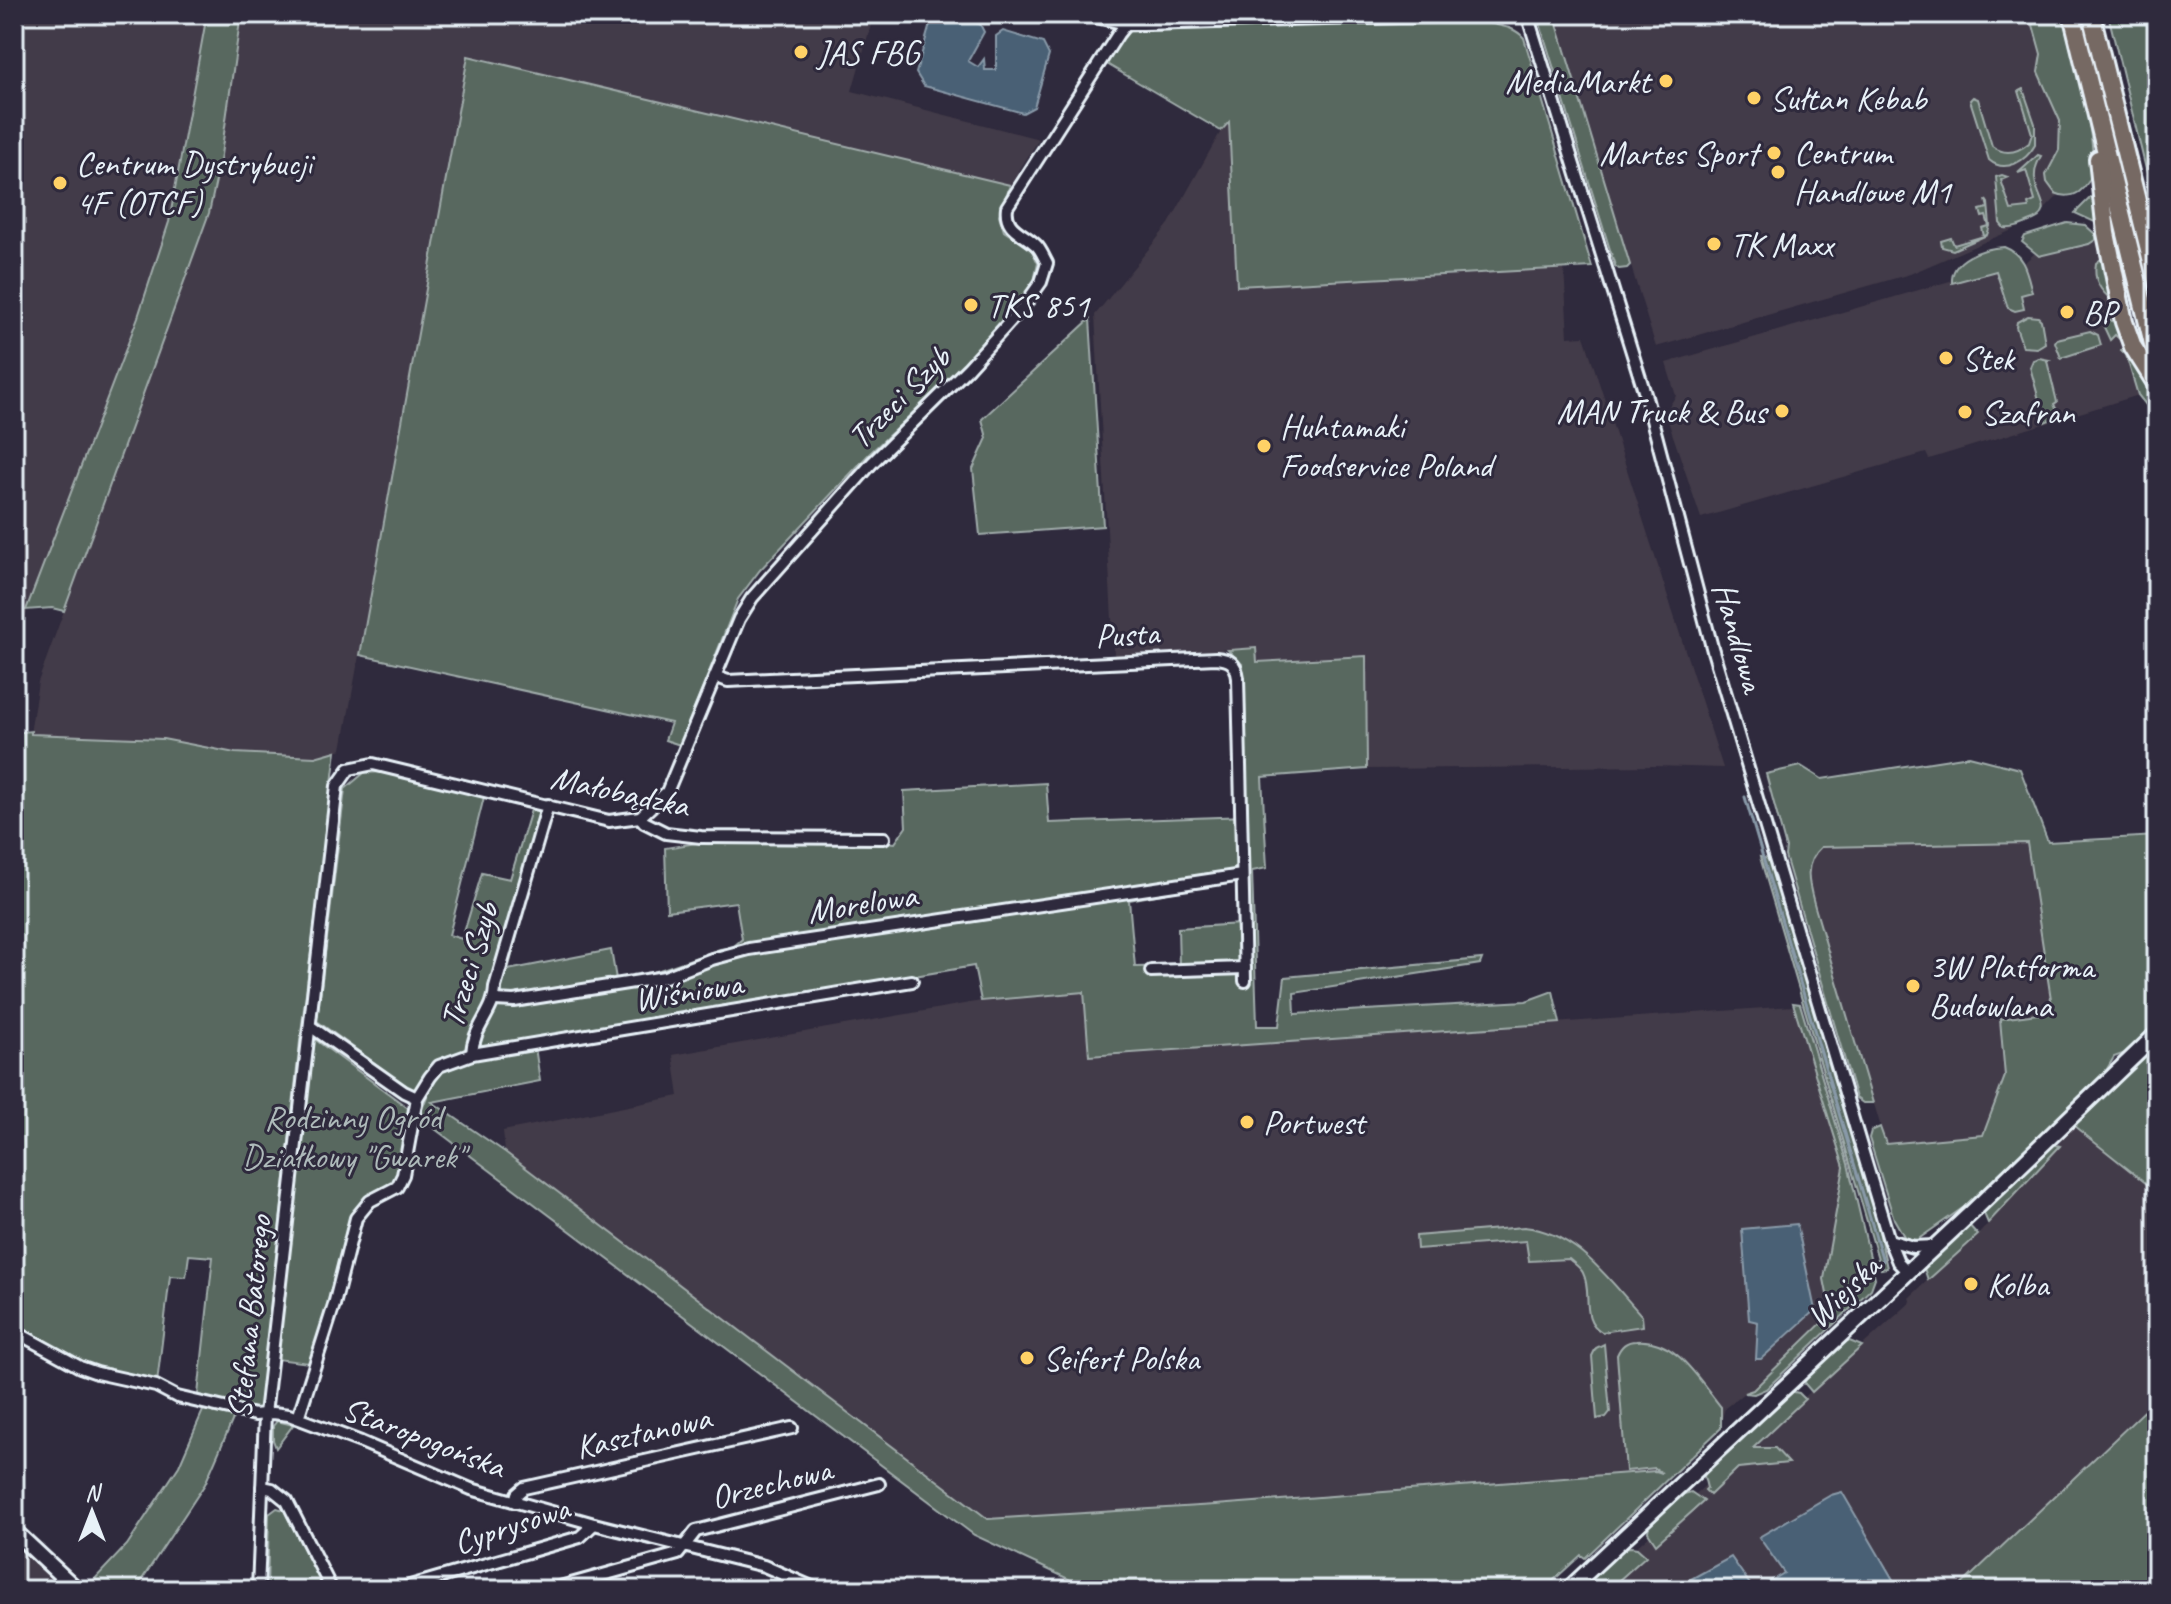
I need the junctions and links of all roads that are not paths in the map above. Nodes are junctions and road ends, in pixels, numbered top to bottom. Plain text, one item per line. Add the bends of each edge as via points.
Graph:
1 (1084, 14) edge
2 (1134, 14) edge
3 (1510, 14) edge
4 (1527, 14) edge
5 (2072, 14) edge
6 (2091, 14) edge
7 (1126, 24) junction
8 (2090, 87) junction
9 (2157, 282) edge
10 (2157, 360) edge
11 (2157, 385) edge
12 (717, 677) junction
13 (349, 769) joint
14 (548, 805) junction
15 (640, 817) junction
16 (884, 838) dead end
17 (1242, 875) junction
18 (1245, 968) junction
19 (1151, 971) dead end
20 (912, 981) dead end
21 (1245, 981) dead end
22 (495, 1000) junction
23 (310, 1026) junction
24 (2157, 1034) edge
25 (472, 1054) junction
26 (417, 1098) junction
27 (1889, 1240) junction
28 (1934, 1246) junction
29 (1907, 1271) junction
30 (14, 1331) edge
31 (265, 1414) junction
32 (298, 1418) junction
33 (792, 1428) dead end
34 (879, 1484) dead end
35 (262, 1487) junction
36 (515, 1502) junction
37 (594, 1524) junction
38 (14, 1531) edge
39 (684, 1547) junction
40 (553, 1589) edge
41 (77, 1590) edge
42 (258, 1590) edge
43 (332, 1590) edge
44 (396, 1590) edge
45 (819, 1590) edge
46 (1568, 1590) edge

1 - 7 street
2 - 7 street
3 - 7 street
4 - 27 street, Handlowa via 1646,397 1713,651
5 - 8 main road
6 - 9 main road
7 - 12 street, Trzeci Szyb via 1007,207 1011,227 1038,247 1047,263 1041,282 968,368 872,463 752,598
8 - 10 main road
8 - 11 main road via 2087,106 2124,322
12 - 15 street, Trzeci Szyb via 667,792
12 - 17 street, Pusta via 728,681 1230,660 1238,678
13 - 14 street, Małobądzka via 373,764
13 - 23 street, Stefana Batorego via 337,786 334,805
14 - 15 street, Małobądzka via 609,821
14 - 22 street, Trzeci Szyb
15 - 16 street, Małobądzka via 666,833 701,837
17 - 18 street, Pusta
17 - 22 street, Morelowa via 793,942 712,959 665,977
18 - 19 street
18 - 21 street, Pusta
20 - 25 street, Wiśniowa
22 - 25 street, Trzeci Szyb via 477,1029
23 - 26 street
23 - 31 street, Stefana Batorego
24 - 28 street, Wiejska
25 - 26 street, Trzeci Szyb via 439,1066
26 - 32 street, Trzeci Szyb via 397,1187 370,1201 356,1218
27 - 28 street
27 - 29 street, Handlowa
28 - 29 street, Wiejska
29 - 46 street, Wiejska
30 - 31 street, Staropogońska via 97,1373 156,1386 177,1397
31 - 32 street, Staropogońska
31 - 35 street, Stefana Batorego
32 - 36 street, Staropogońska
33 - 36 street, Kasztanowa via 524,1488
34 - 39 street, Orzechowa via 696,1531
35 - 42 street, Stefana Batorego
35 - 43 street via 287,1501
36 - 37 street, Staropogońska
37 - 39 street, Staropogońska
37 - 44 street, Cyprysowa via 580,1537
38 - 41 street
39 - 40 street, Orzechowa via 678,1554
39 - 45 street, Staropogońska via 780,1571

